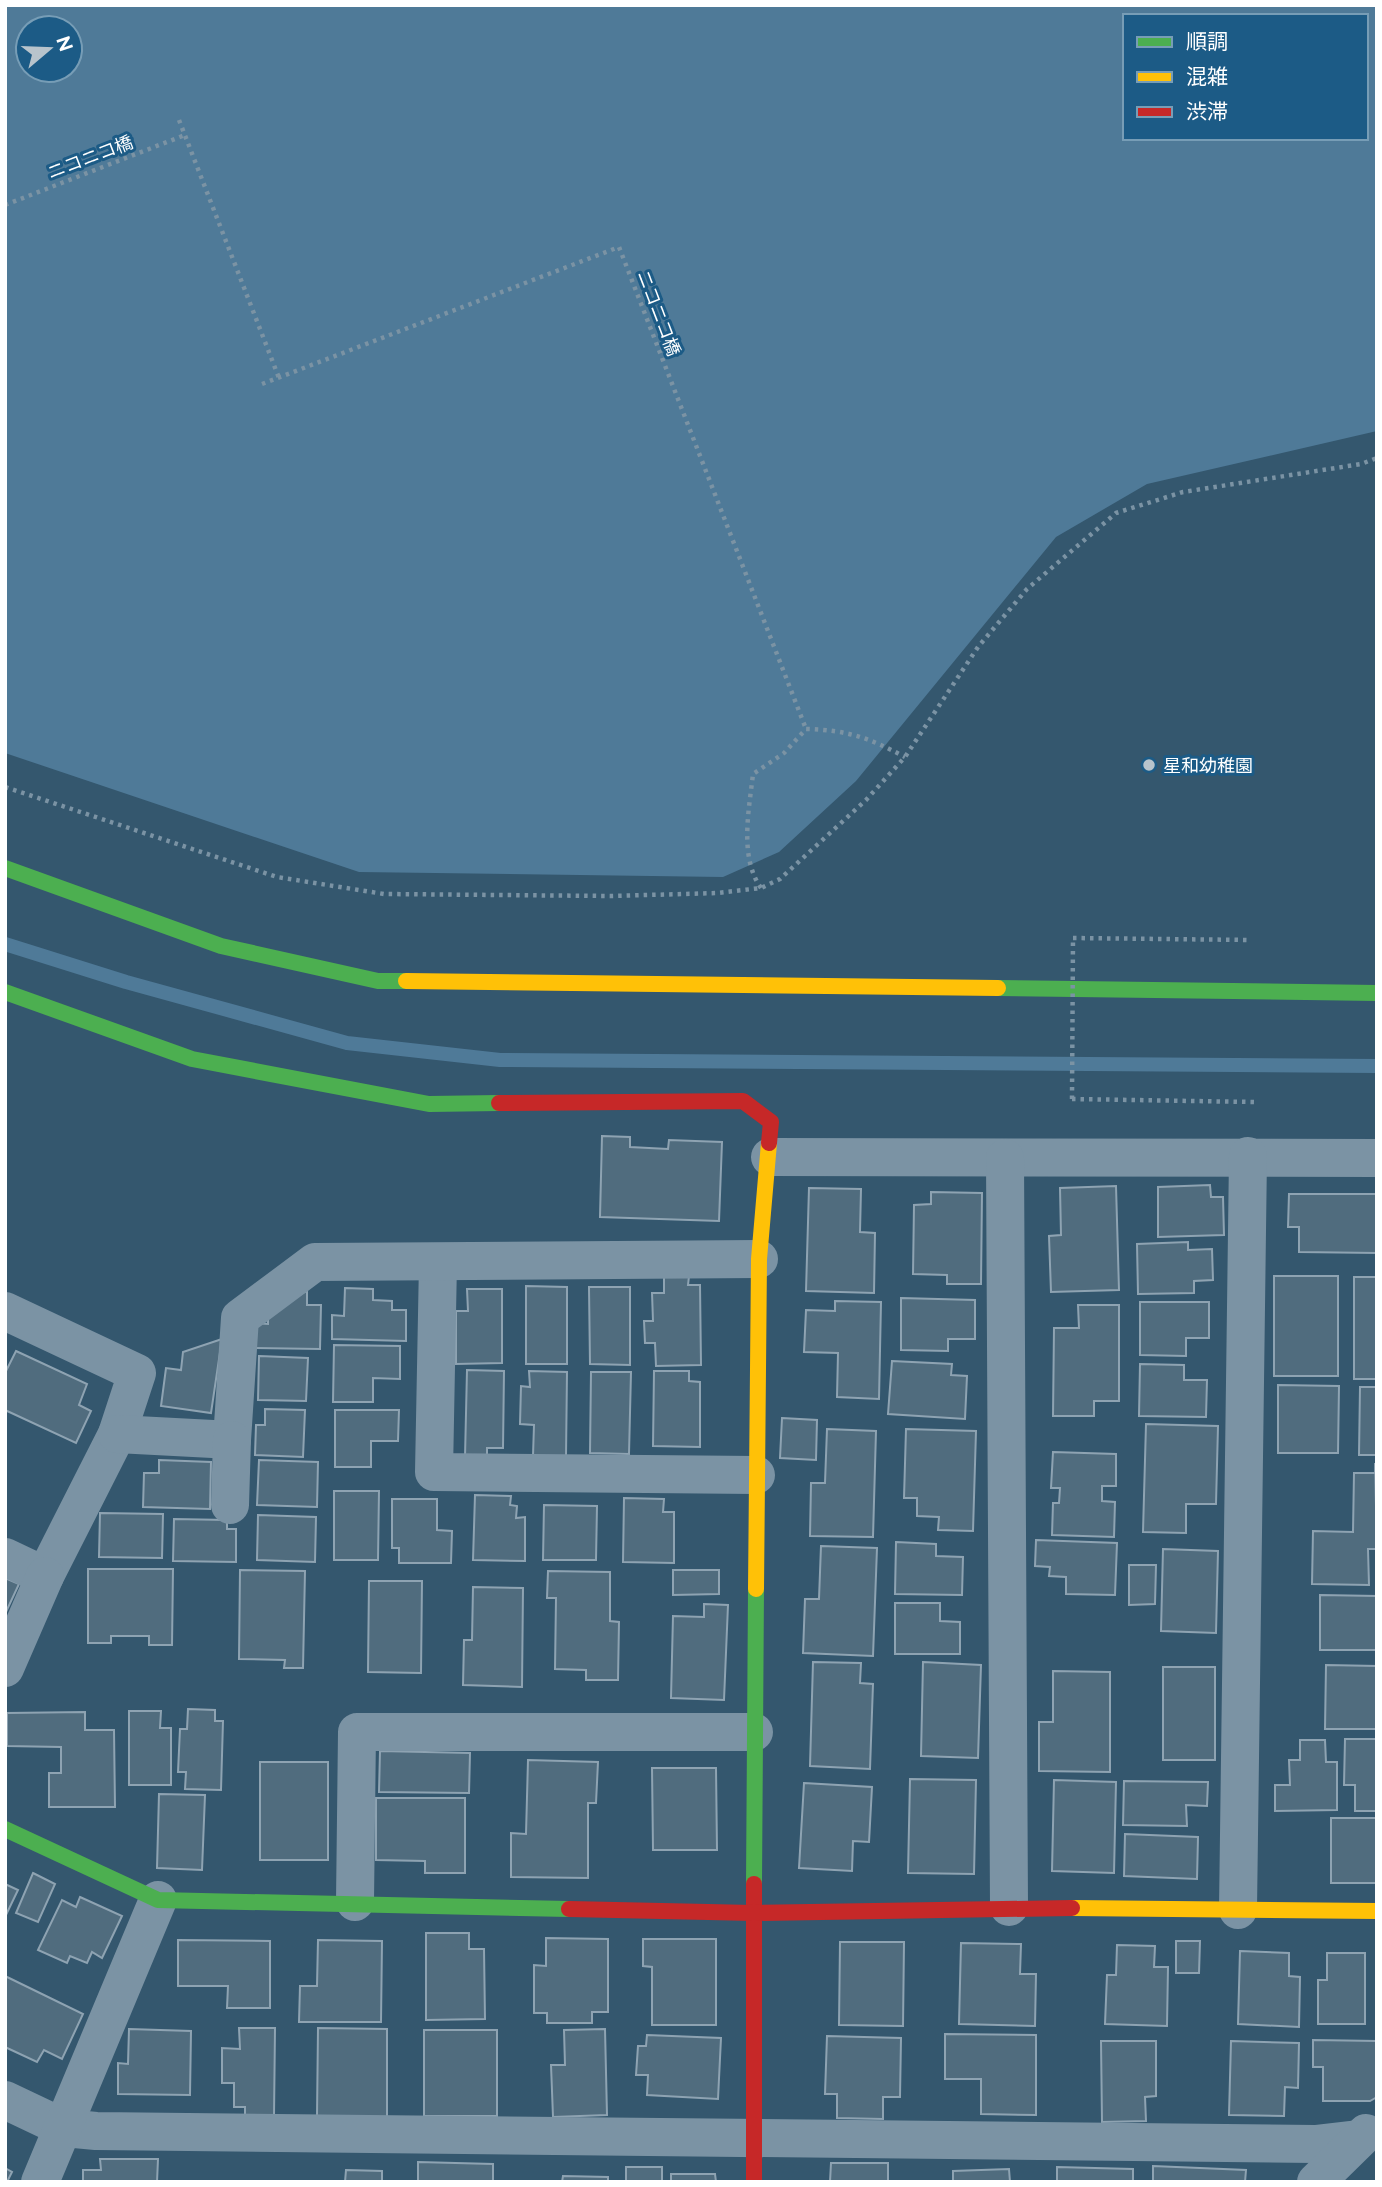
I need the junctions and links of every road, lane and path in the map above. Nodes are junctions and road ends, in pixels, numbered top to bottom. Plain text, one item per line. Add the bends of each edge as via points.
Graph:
1 (178, 120) dead end
2 (185, 135) junction
3 (5, 205) edge
4 (279, 378) junction
5 (262, 384) dead end
6 (1377, 458) edge
7 (806, 729) junction
8 (905, 757) junction
9 (5, 787) edge
10 (5, 868) edge
11 (761, 888) junction
12 (1251, 940) dead end
13 (5, 992) edge
14 (1377, 993) edge
15 (1254, 1102) dead end
16 (1248, 1156) junction
17 (770, 1157) junction
18 (1005, 1158) junction
19 (1377, 1158) edge
20 (759, 1259) junction
21 (438, 1262) junction
22 (5, 1311) edge
23 (117, 1434) junction
24 (232, 1440) junction
25 (756, 1475) junction
26 (230, 1505) dead end
27 (5, 1557) edge
28 (45, 1576) junction
29 (5, 1668) edge
30 (754, 1732) junction
31 (5, 1829) edge
32 (158, 1900) junction
33 (355, 1902) junction
34 (1009, 1908) junction
35 (1238, 1910) junction
36 (1377, 1911) edge
37 (754, 1913) junction
38 (5, 2100) edge
39 (64, 2128) junction
40 (1367, 2132) edge
41 (754, 2139) junction
42 (40, 2182) edge
43 (754, 2182) edge
44 (1316, 2182) edge

1 - 2 path
2 - 3 path, ニコニコ橋
2 - 4 path
4 - 5 path, ニコニコ橋
4 - 7 path, ニコニコ橋 via 619,247
6 - 8 path via 1183,492 1116,513 1027,590 978,647
7 - 8 path via 841,730
7 - 11 path via 784,753 753,774 747,829 753,877
8 - 11 path via 822,842 780,879
9 - 11 path via 277,877 384,894 613,896 717,894
10 - 14 street via 221,946 378,981
12 - 15 path, bridge via 1073,938 1072,1099
13 - 17 street via 192,1059 429,1104 743,1101 771,1122
16 - 18 street
16 - 19 street
16 - 35 street
17 - 18 street
17 - 20 street
18 - 34 street
20 - 21 street
20 - 25 street
21 - 24 street via 315,1262 240,1318
21 - 25 street via 434,1472
22 - 23 street via 137,1373
23 - 24 street
23 - 28 street
24 - 26 street
25 - 30 street
27 - 28 street
28 - 29 street
30 - 33 street via 357,1731
30 - 37 street
31 - 32 street
32 - 33 street
32 - 39 street
33 - 37 street
34 - 35 street
34 - 37 street
35 - 36 street
37 - 41 street
38 - 39 street
39 - 41 street
39 - 42 street
40 - 41 street via 1315,2144
40 - 44 street
41 - 43 street

